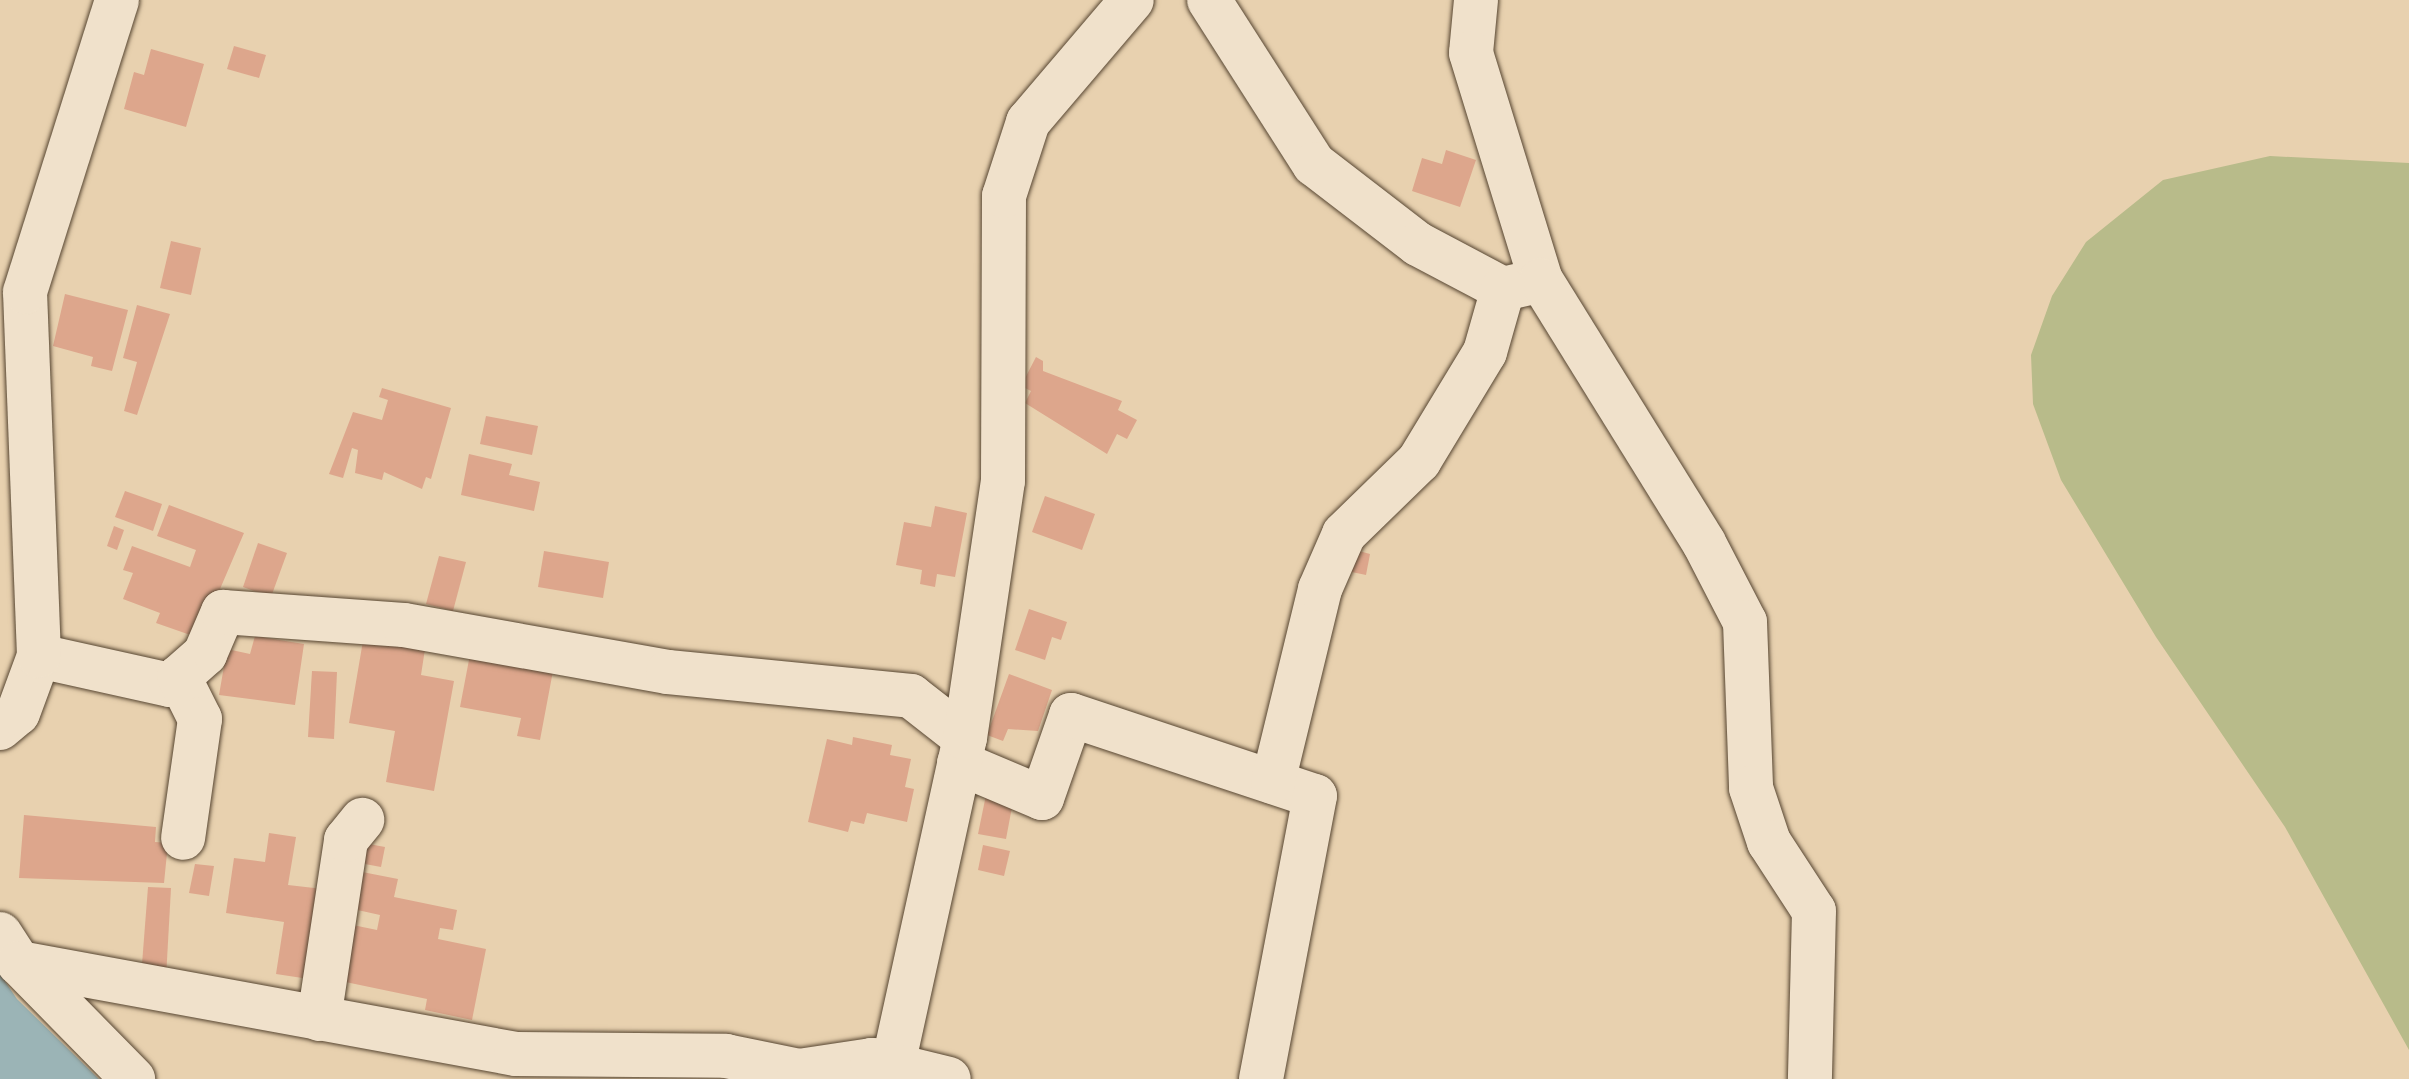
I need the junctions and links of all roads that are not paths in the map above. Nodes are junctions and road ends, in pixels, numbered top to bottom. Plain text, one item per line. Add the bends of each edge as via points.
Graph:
1 (117, 0) edge
2 (1132, 0) edge
3 (1209, 0) edge
4 (1476, 0) edge
5 (1522, 285) junction
6 (25, 628) edge
7 (179, 677) junction
8 (0, 728) edge
9 (962, 750) junction
10 (1273, 782) junction
11 (362, 820) dead end
12 (183, 838) dead end
13 (9, 949) edge
14 (319, 1019) junction
15 (872, 1060) junction
16 (800, 1075) edge
17 (133, 1079) edge
18 (949, 1079) edge
19 (1261, 1079) edge
20 (1810, 1079) edge

1 - 6 street via 25,292
2 - 9 street via 1028,122 1004,196 1003,481
3 - 5 street via 1314,164 1418,244
4 - 5 street via 1471,53
5 - 10 street via 1419,461 1344,534 1320,589
5 - 20 street via 1704,543 1745,622 1751,788 1769,842 1814,911
6 - 7 street via 170,685
6 - 8 street via 18,713
7 - 9 street via 205,654 223,612 404,625 668,672 911,696
7 - 12 street via 200,719
9 - 10 street via 1042,798 1071,715
9 - 15 street via 893,1065
10 - 19 street via 1315,796
11 - 14 street via 346,840
13 - 14 street
13 - 17 street
14 - 16 street via 516,1054 726,1056
15 - 16 street
15 - 18 street

